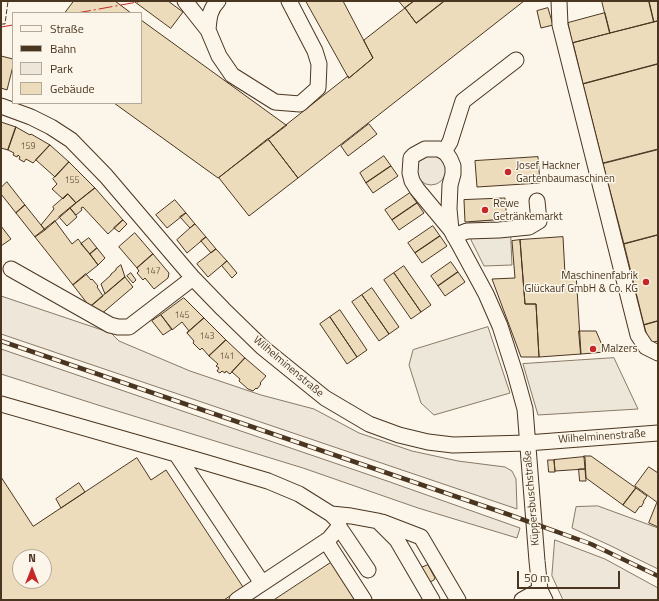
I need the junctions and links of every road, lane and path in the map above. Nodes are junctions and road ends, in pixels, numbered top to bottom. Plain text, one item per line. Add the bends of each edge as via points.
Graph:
1 (185, 1) edge
2 (218, 1) edge
3 (290, 1) edge
4 (559, 1) edge
5 (208, 30) junction
6 (516, 60) dead end
7 (1, 106) edge
8 (444, 152) junction
9 (537, 201) dead end
10 (452, 233) junction
11 (11, 269) dead end
12 (193, 278) junction
13 (658, 353) edge
14 (1, 404) edge
15 (658, 433) edge
16 (527, 442) junction
17 (177, 455) junction
18 (331, 514) junction
19 (378, 521) junction
20 (339, 527) junction
21 (326, 541) junction
22 (368, 570) dead end
23 (262, 583) junction
24 (543, 595) edge
25 (237, 600) edge
26 (364, 600) edge
27 (432, 600) edge
28 (458, 600) edge
29 (522, 600) edge

1 - 5 street
2 - 5 street via 209,17
3 - 5 street via 319,64 318,88 300,104 275,102 232,75 219,56
4 - 13 street via 560,25 638,335 646,347
6 - 8 street via 463,101 450,142
7 - 12 street, Wilhelminenstraße via 31,117 71,140 106,176
8 - 10 street via 453,166 449,209
8 - 10 street, Küppersbuschstraße via 439,149 425,149 419,152 411,158 410,173 417,189
9 - 10 street via 539,221 529,227
10 - 16 street, Küppersbuschstraße via 486,294 500,326 525,409
11 - 12 street via 118,328 129,327
12 - 16 street, Wilhelminenstraße via 262,347 325,398 369,424 406,437 453,445
14 - 17 street
15 - 16 street, Wilhelminenstraße
16 - 24 street, Küppersbuschstraße via 537,561
17 - 18 street via 268,481 299,494
17 - 23 street
18 - 19 street
18 - 20 street via 338,521
19 - 27 street via 397,540
19 - 28 street via 421,537
20 - 21 street
20 - 22 street
21 - 23 street
21 - 26 street
23 - 25 street
24 - 29 street

